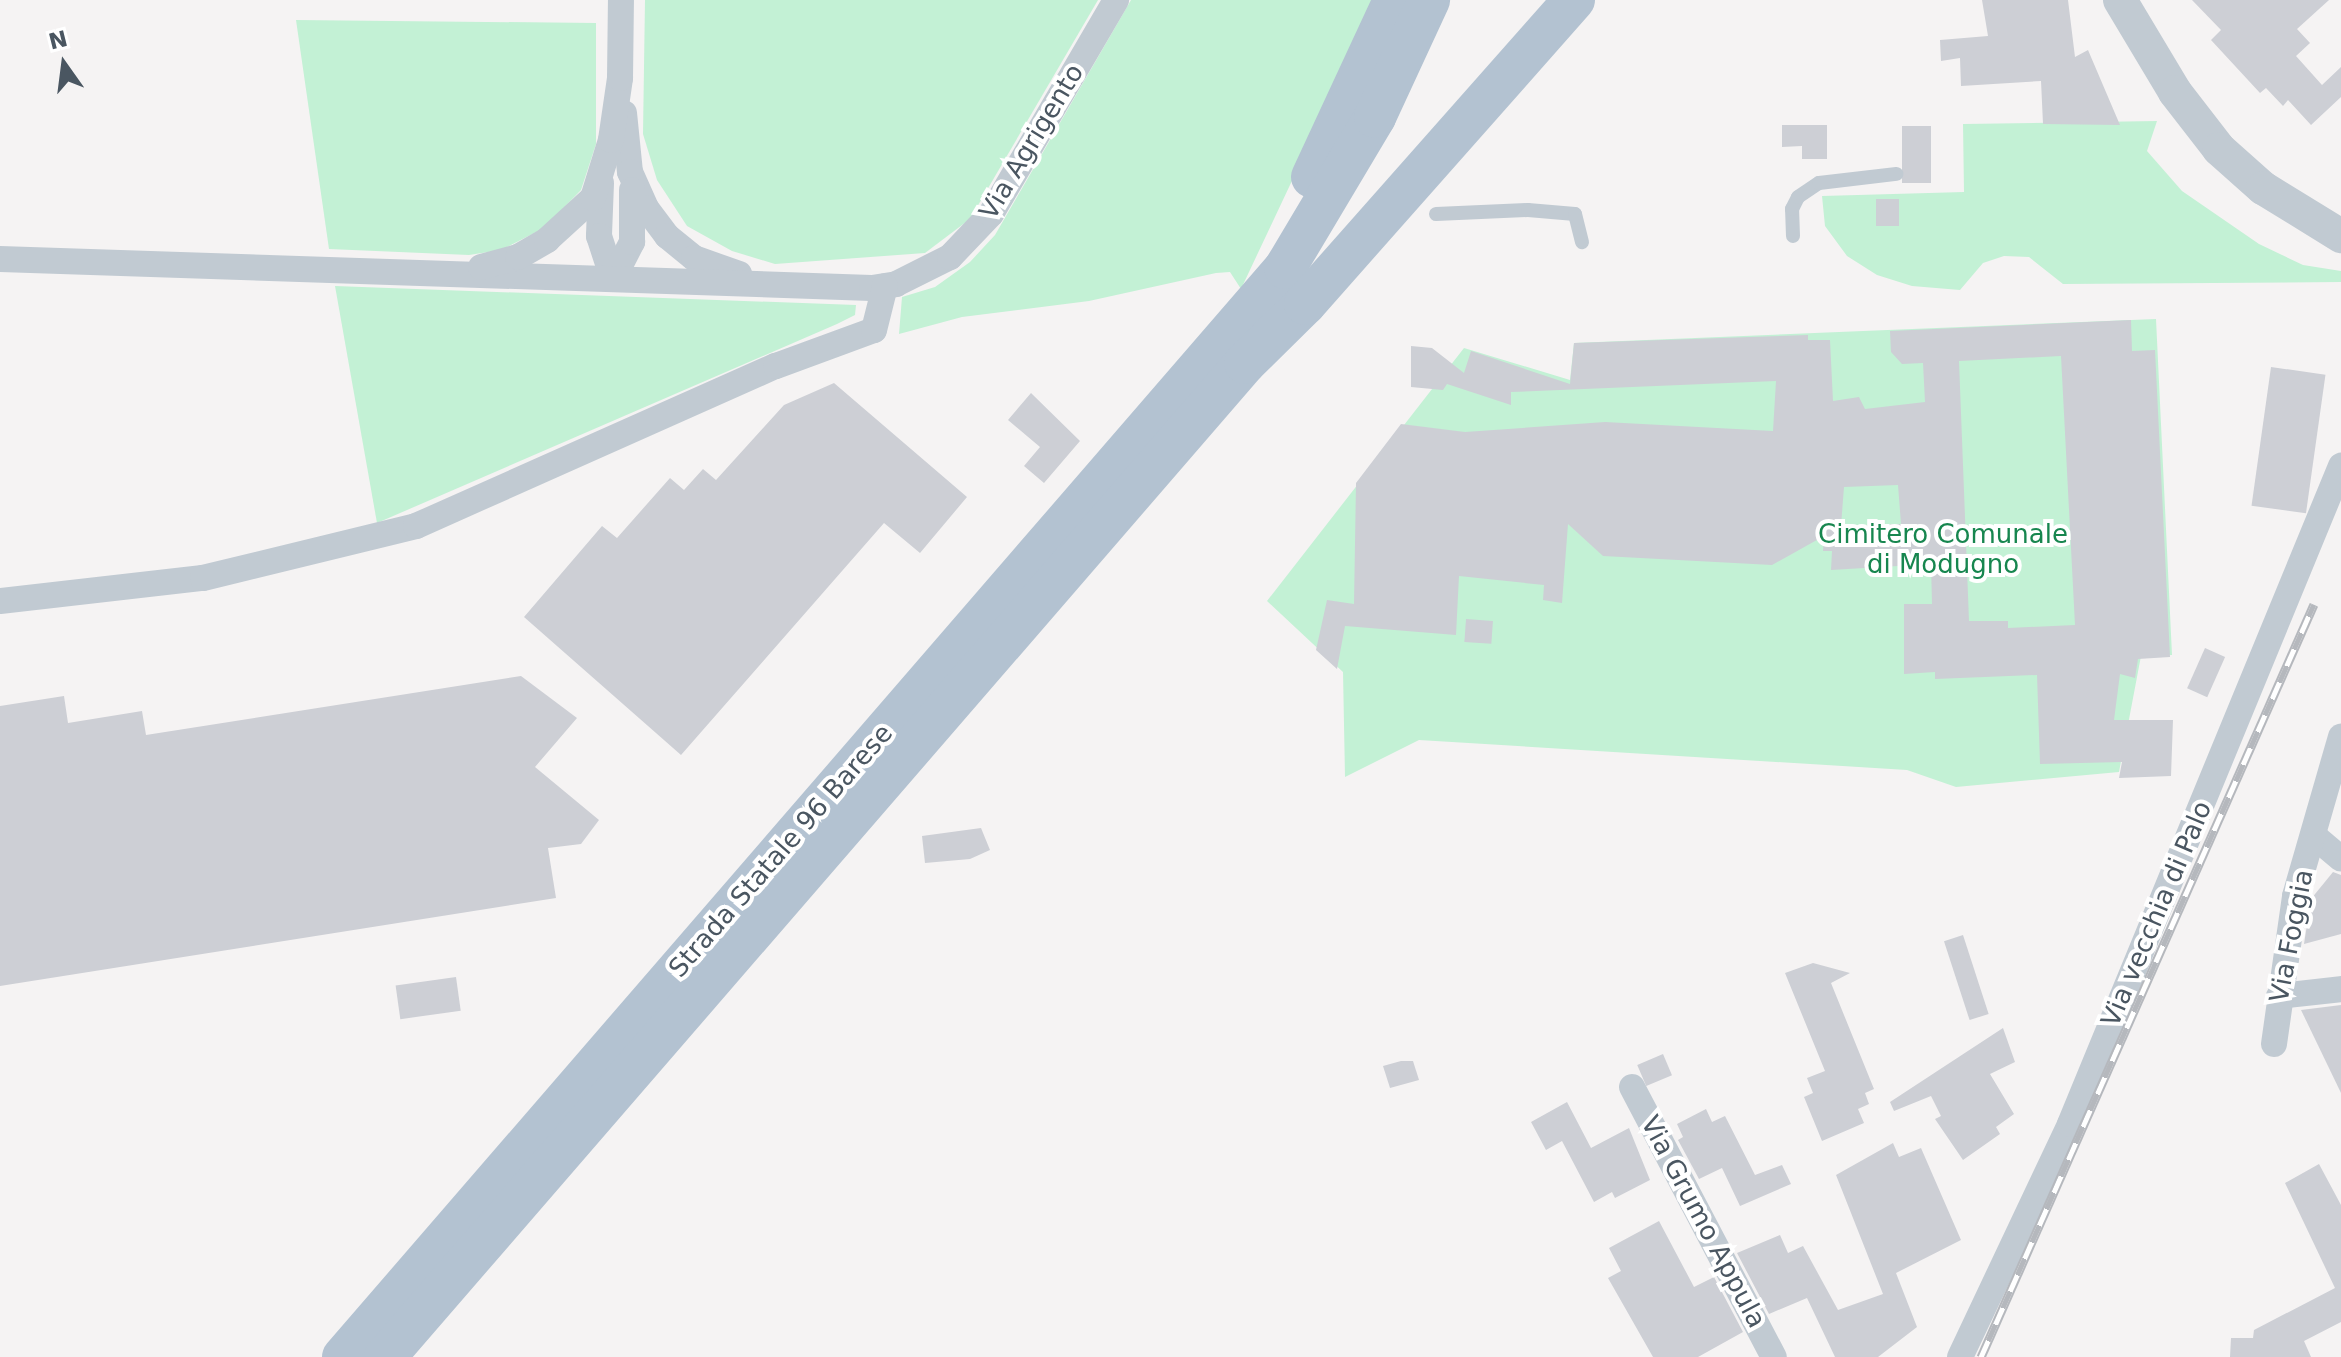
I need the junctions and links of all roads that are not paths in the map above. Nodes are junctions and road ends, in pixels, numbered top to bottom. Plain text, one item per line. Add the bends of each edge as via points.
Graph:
1 (621, 0) edge
2 (1116, 0) edge
3 (1394, 0) edge
4 (1429, 0) edge
5 (1453, 0) edge
6 (1574, 0) edge
7 (2120, 0) edge
8 (620, 78) junction
9 (602, 172) junction
10 (630, 172) junction
11 (1896, 174) dead end
12 (1436, 214) dead end
13 (1793, 236) dead end
14 (2341, 236) edge
15 (1582, 242) dead end
16 (0, 259) edge
17 (446, 275) junction
18 (613, 279) junction
19 (790, 284) junction
20 (885, 286) junction
21 (1232, 353) junction
22 (2341, 466) edge
23 (0, 601) edge
24 (2341, 737) edge
25 (2314, 836) junction
26 (2341, 859) edge
27 (2341, 989) edge
28 (2279, 996) junction
29 (2274, 1044) dead end
30 (1632, 1087) dead end
31 (343, 1357) edge
32 (385, 1357) edge
33 (1774, 1357) edge
34 (1960, 1357) edge

1 - 8 street
2 - 20 street, Via Agrigento via 982,226 950,257
3 - 21 main road
4 - 21 main road via 1375,117
5 - 21 main road via 1399,117 1334,229
6 - 21 main road via 1305,304
7 - 14 street via 2175,92 2219,149 2263,188
8 - 9 street
8 - 10 street
9 - 17 street via 593,198 547,240 518,257
9 - 18 street via 599,236
10 - 18 street via 632,242
10 - 19 street via 646,208 667,236 694,258 725,271
11 - 13 lane via 1819,183 1798,197 1792,209
12 - 15 lane via 1575,214
16 - 17 street
17 - 18 street
18 - 19 street
19 - 20 street
20 - 23 street via 874,330 776,366 416,526 203,578
21 - 31 main road, Strada Statale 96 Barese
21 - 32 main road, Strada Statale 96 Barese
22 - 34 street, Via vecchia di Palo via 2070,1124
24 - 25 street, Via Foggia
25 - 26 street
25 - 28 street, Via Foggia via 2295,896
27 - 28 street
28 - 29 street, Via Foggia
30 - 33 street, Via Grumo Appula

